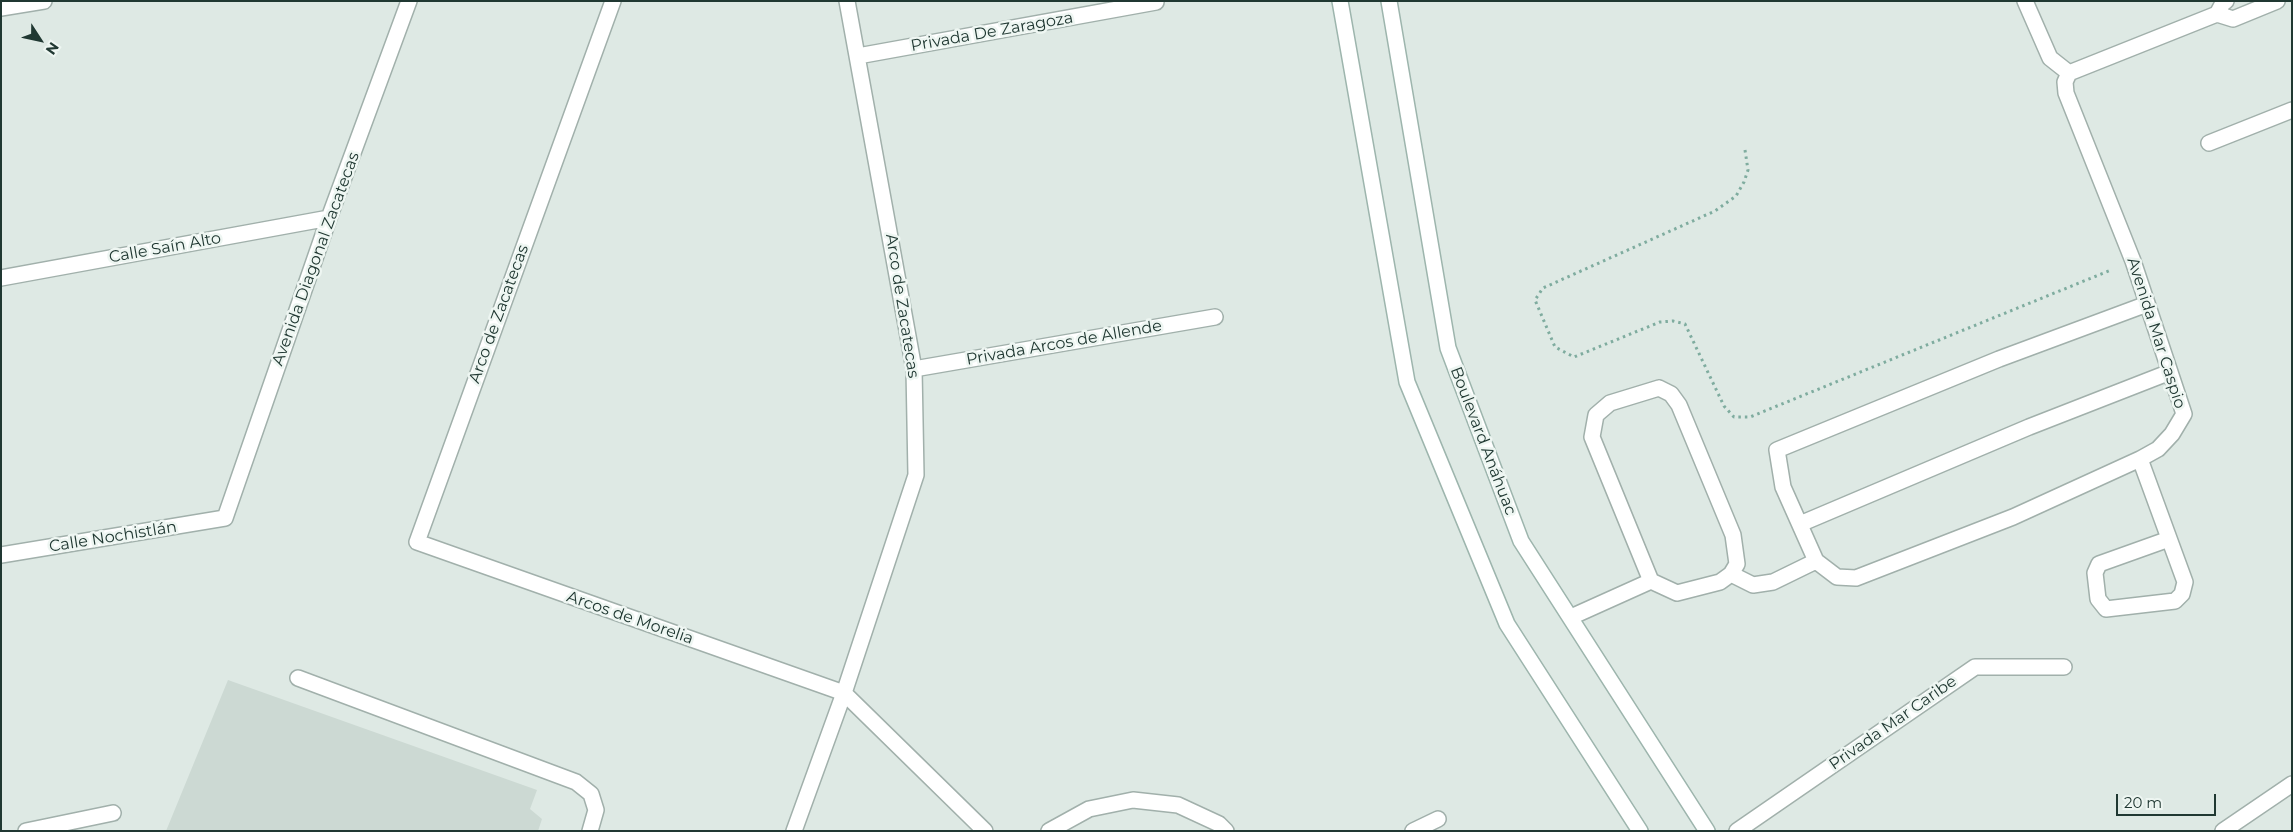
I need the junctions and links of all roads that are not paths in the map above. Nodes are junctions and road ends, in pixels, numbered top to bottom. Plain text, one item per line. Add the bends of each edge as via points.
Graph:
1 (44, 1) edge
2 (410, 1) edge
3 (613, 1) edge
4 (847, 1) edge
5 (1340, 1) edge
6 (1388, 1) edge
7 (2025, 1) edge
8 (2277, 1) edge
9 (1156, 2) edge
10 (2222, 7) edge
11 (1, 8) edge
12 (858, 56) junction
13 (2069, 73) junction
14 (2292, 110) edge
15 (2209, 143) dead end
16 (329, 218) junction
17 (1, 278) edge
18 (2147, 304) junction
19 (1214, 317) dead end
20 (914, 369) junction
21 (2170, 372) junction
22 (2140, 459) junction
23 (225, 518) joint
24 (1800, 524) junction
25 (2169, 539) junction
26 (416, 542) joint
27 (1, 555) edge
28 (1816, 561) junction
29 (1731, 574) junction
30 (1650, 582) junction
31 (1571, 618) junction
32 (2064, 667) dead end
33 (298, 678) dead end
34 (844, 693) junction
35 (2292, 784) edge
36 (113, 813) dead end
37 (1438, 819) dead end
38 (26, 831) edge
39 (590, 831) edge
40 (794, 831) edge
41 (985, 831) edge
42 (1049, 831) edge
43 (1226, 831) edge
44 (1413, 831) edge
45 (1640, 831) edge
46 (1708, 831) edge
47 (1737, 831) edge
48 (2223, 831) edge

1 - 11 street
2 - 16 street, Avenida Diagonal Zacatecas
3 - 26 street, Arco de Zacatecas
4 - 12 street, Arco de Zacatecas
5 - 45 street via 1407,382 1507,624
6 - 31 street, Boulevard Anáhuac via 1448,348 1521,541
7 - 13 street via 2050,58
8 - 10 street via 2233,19
9 - 12 street, Privada De Zaragoza
10 - 13 street
12 - 20 street, Arco de Zacatecas
13 - 18 street, Avenida Mar Caspio via 2065,82 2066,93
14 - 15 street
16 - 17 street, Calle Saín Alto
16 - 23 street, Avenida Diagonal Zacatecas
18 - 21 street, Avenida Mar Caspio
18 - 24 street, Avenida Mar Caspio via 1999,359 1777,450 1783,487
19 - 20 street, Privada Arcos de Allende
20 - 34 street, Arco de Zacatecas via 916,475
21 - 22 street, Avenida Mar Caspio via 2184,414 2158,449
21 - 24 street via 2029,427
22 - 25 street
22 - 28 street, Avenida Mar Caspio via 2013,517 1856,578 1837,577
23 - 27 street, Calle Nochistlán
24 - 28 street, Avenida Mar Caspio
25 - 25 street via 2099,564 2095,573 2098,599 2106,609 2175,601 2182,594 2185,582
26 - 34 street, Arcos de Morelia
28 - 29 street via 1774,582 1754,585
29 - 30 street via 1720,582 1676,593
29 - 30 street via 1736,564 1734,535 1679,405 1671,394 1659,388 1610,403 1596,415 1592,437
30 - 31 street
31 - 46 street, Boulevard Anáhuac
32 - 47 street, Privada Mar Caribe via 1975,667
33 - 39 street via 576,782 591,794 596,810
34 - 40 street, Arco de Zacatecas
34 - 41 street
35 - 48 street
36 - 38 street
37 - 44 street
42 - 43 street via 1089,809 1133,800 1178,805 1219,824

